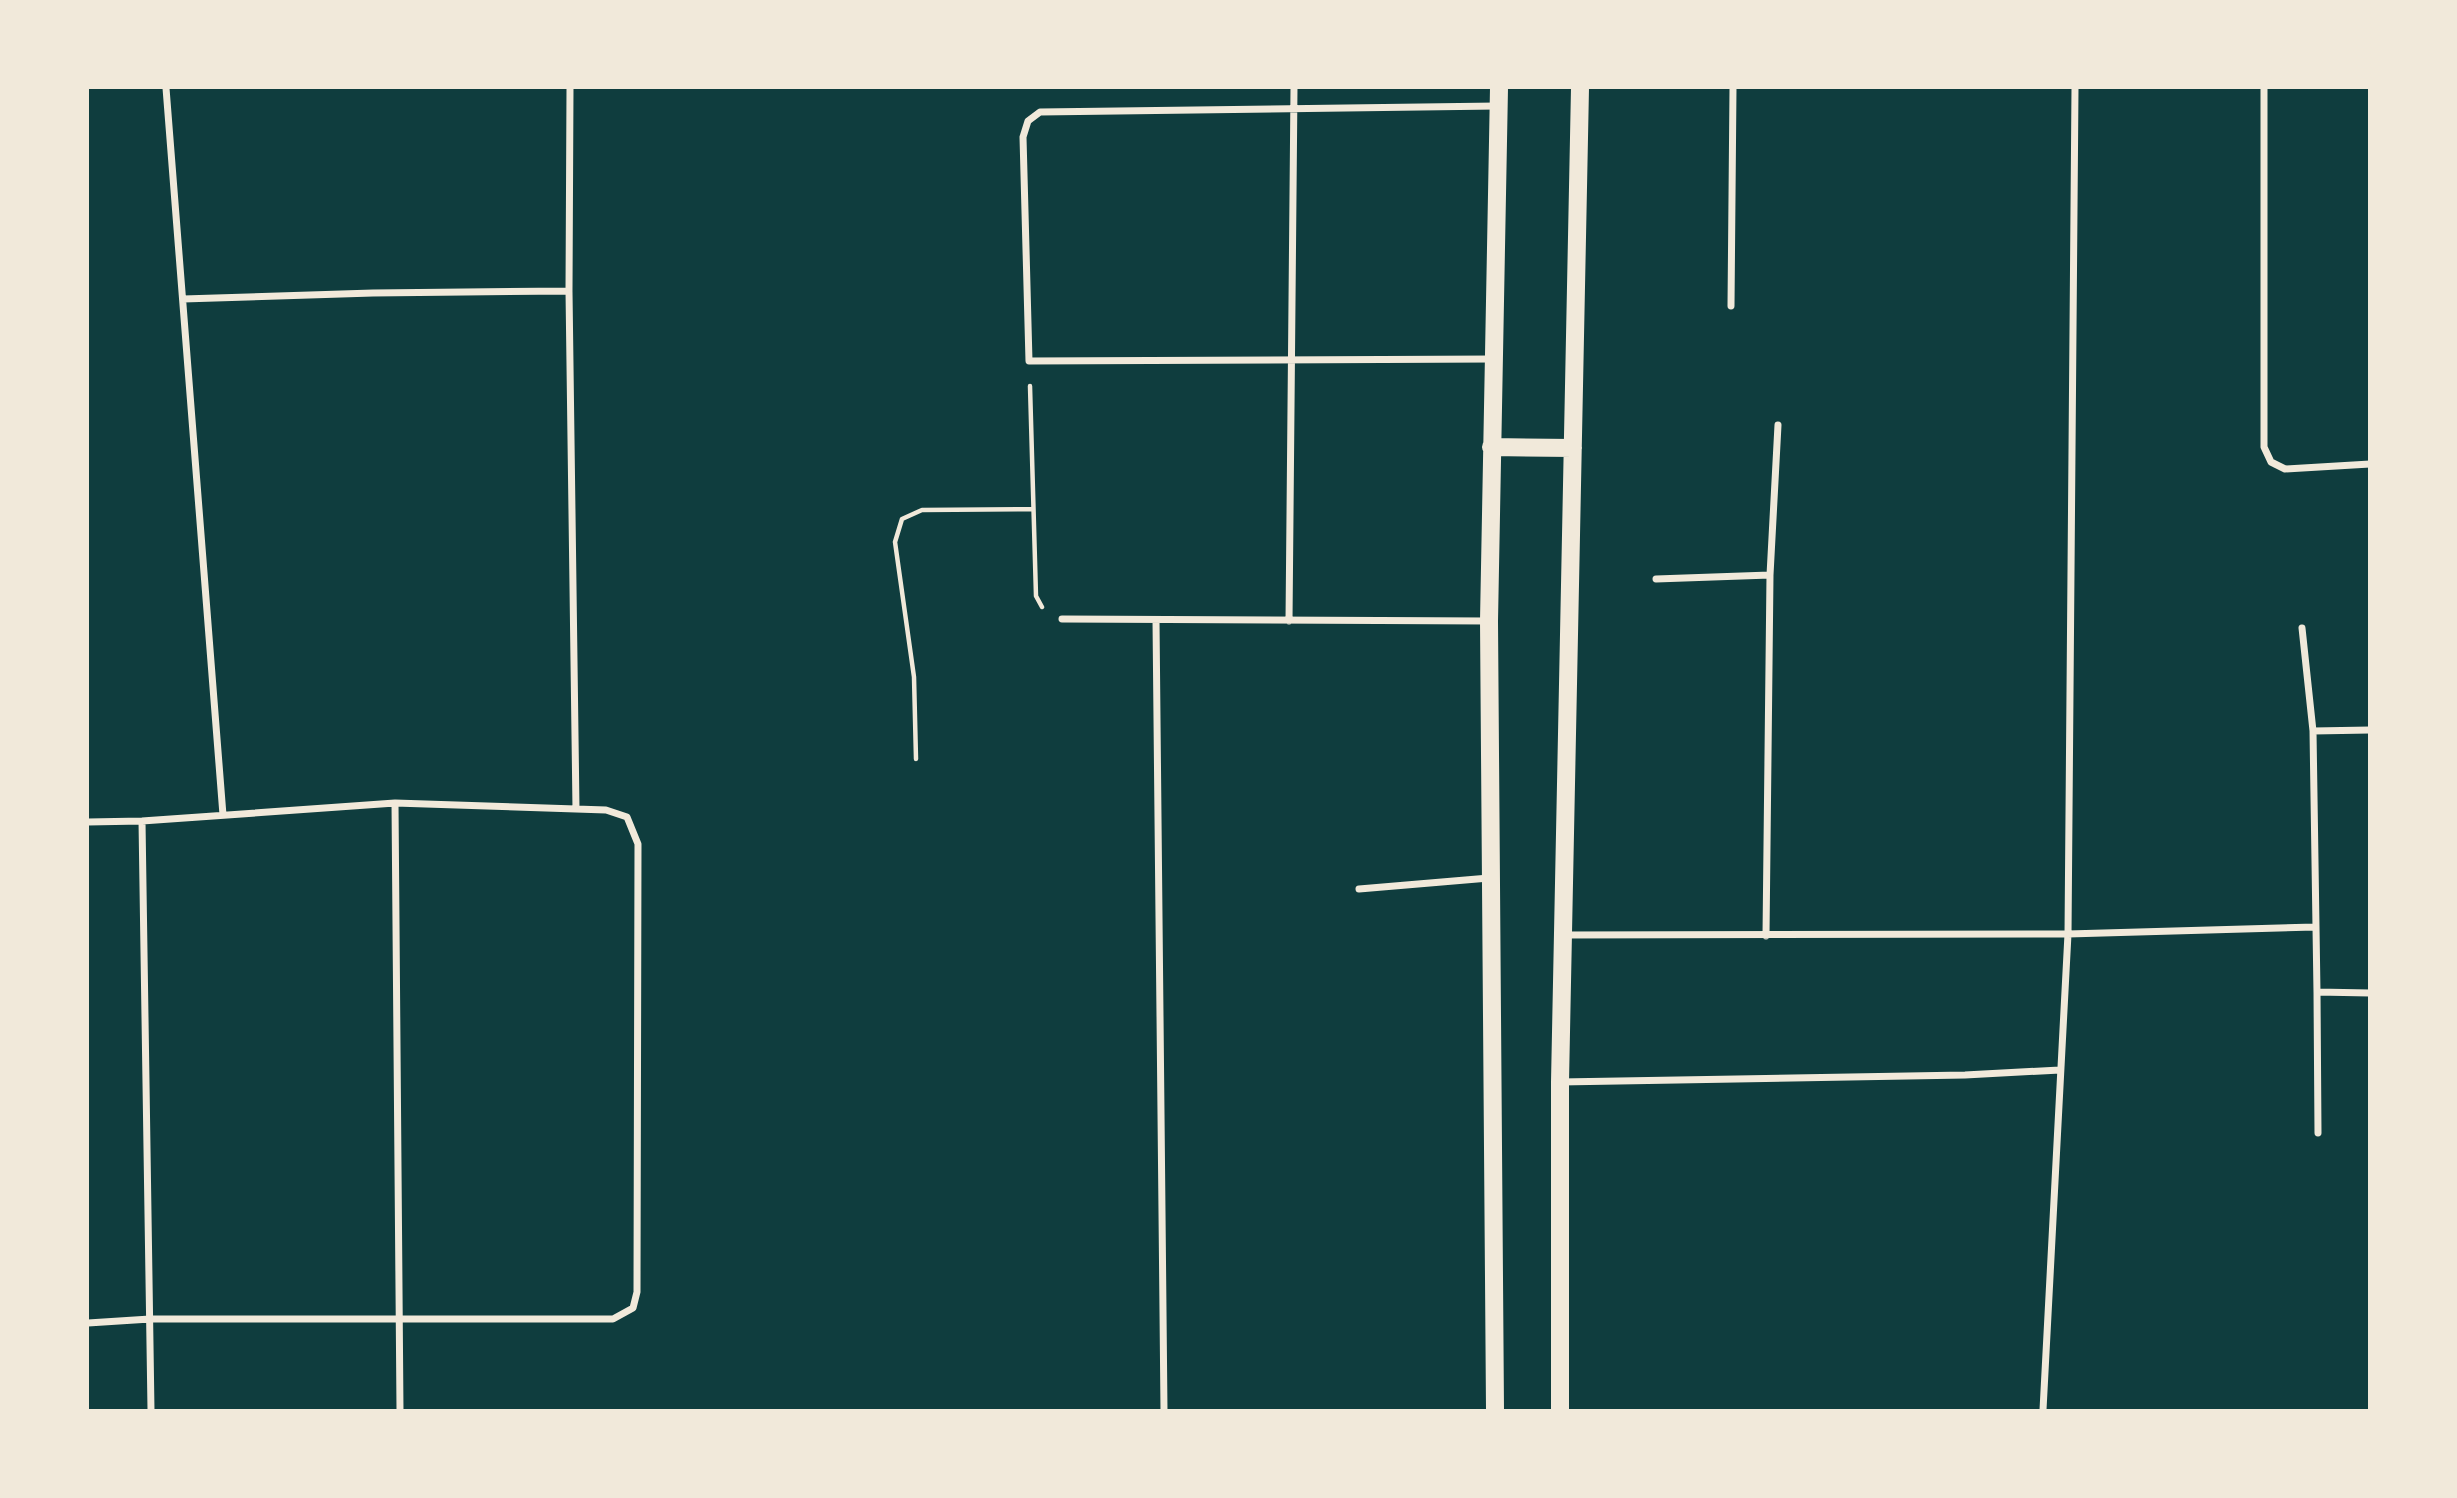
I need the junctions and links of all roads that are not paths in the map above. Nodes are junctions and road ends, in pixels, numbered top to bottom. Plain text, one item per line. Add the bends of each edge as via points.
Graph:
1 (166, 88) edge
2 (570, 88) edge
3 (1294, 88) edge
4 (1499, 88) edge
5 (1580, 88) edge
6 (1734, 88) edge
7 (2076, 88) edge
8 (2264, 88) edge
9 (1499, 106) junction
10 (1294, 109) junction
11 (569, 292) junction
12 (183, 299) junction
13 (1731, 306) dead end
14 (1495, 359) junction
15 (1292, 361) junction
16 (1779, 425) dead end
17 (1491, 447) junction
18 (1573, 448) junction
19 (2370, 464) edge
20 (1770, 575) junction
21 (1656, 579) dead end
22 (1062, 619) road end
23 (1156, 620) junction
24 (1289, 621) junction
25 (1489, 621) junction
26 (2302, 628) dead end
27 (2370, 730) edge
28 (2312, 731) junction
29 (395, 803) junction
30 (576, 809) junction
31 (223, 816) junction
32 (142, 821) junction
33 (88, 822) edge
34 (1489, 878) junction
35 (1359, 889) dead end
36 (2315, 926) junction
37 (2068, 934) junction
38 (1563, 935) junction
39 (1766, 936) junction
40 (2317, 992) junction
41 (2370, 993) edge
42 (2060, 1070) junction
43 (1560, 1082) junction
44 (2318, 1133) dead end
45 (150, 1319) junction
46 (398, 1319) junction
47 (88, 1323) edge
48 (151, 1410) edge
49 (400, 1410) edge
50 (1164, 1410) edge
51 (1495, 1410) edge
52 (1560, 1410) edge
53 (2043, 1410) edge

1 - 12 street
2 - 11 street
3 - 10 street
4 - 9 main road
5 - 18 main road
6 - 13 street
7 - 37 street
8 - 19 street via 2264,447 2271,462 2285,469
9 - 10 street
9 - 14 main road
10 - 15 street
10 - 15 street via 1040,112 1028,121 1023,136 1029,361
11 - 12 street
11 - 30 street
12 - 31 street
14 - 15 street
14 - 17 main road
15 - 24 street
16 - 20 street
17 - 18 main road
17 - 25 main road
18 - 38 main road
20 - 21 street
20 - 39 street
22 - 23 street
23 - 24 street
23 - 50 street
24 - 25 street
25 - 34 main road
26 - 28 street
27 - 28 street
28 - 36 street
29 - 30 street
29 - 31 street
29 - 46 street
30 - 46 street via 606,810 627,817 638,844 637,1292 633,1308 613,1320
31 - 32 street
32 - 33 street
32 - 45 street
34 - 35 street
34 - 51 main road
36 - 37 street
36 - 40 street
37 - 39 street
37 - 42 street
38 - 39 street
38 - 43 main road
40 - 41 street
40 - 44 street
42 - 43 street
42 - 53 street
43 - 52 main road
45 - 46 street
45 - 47 street
45 - 48 street
46 - 49 street

